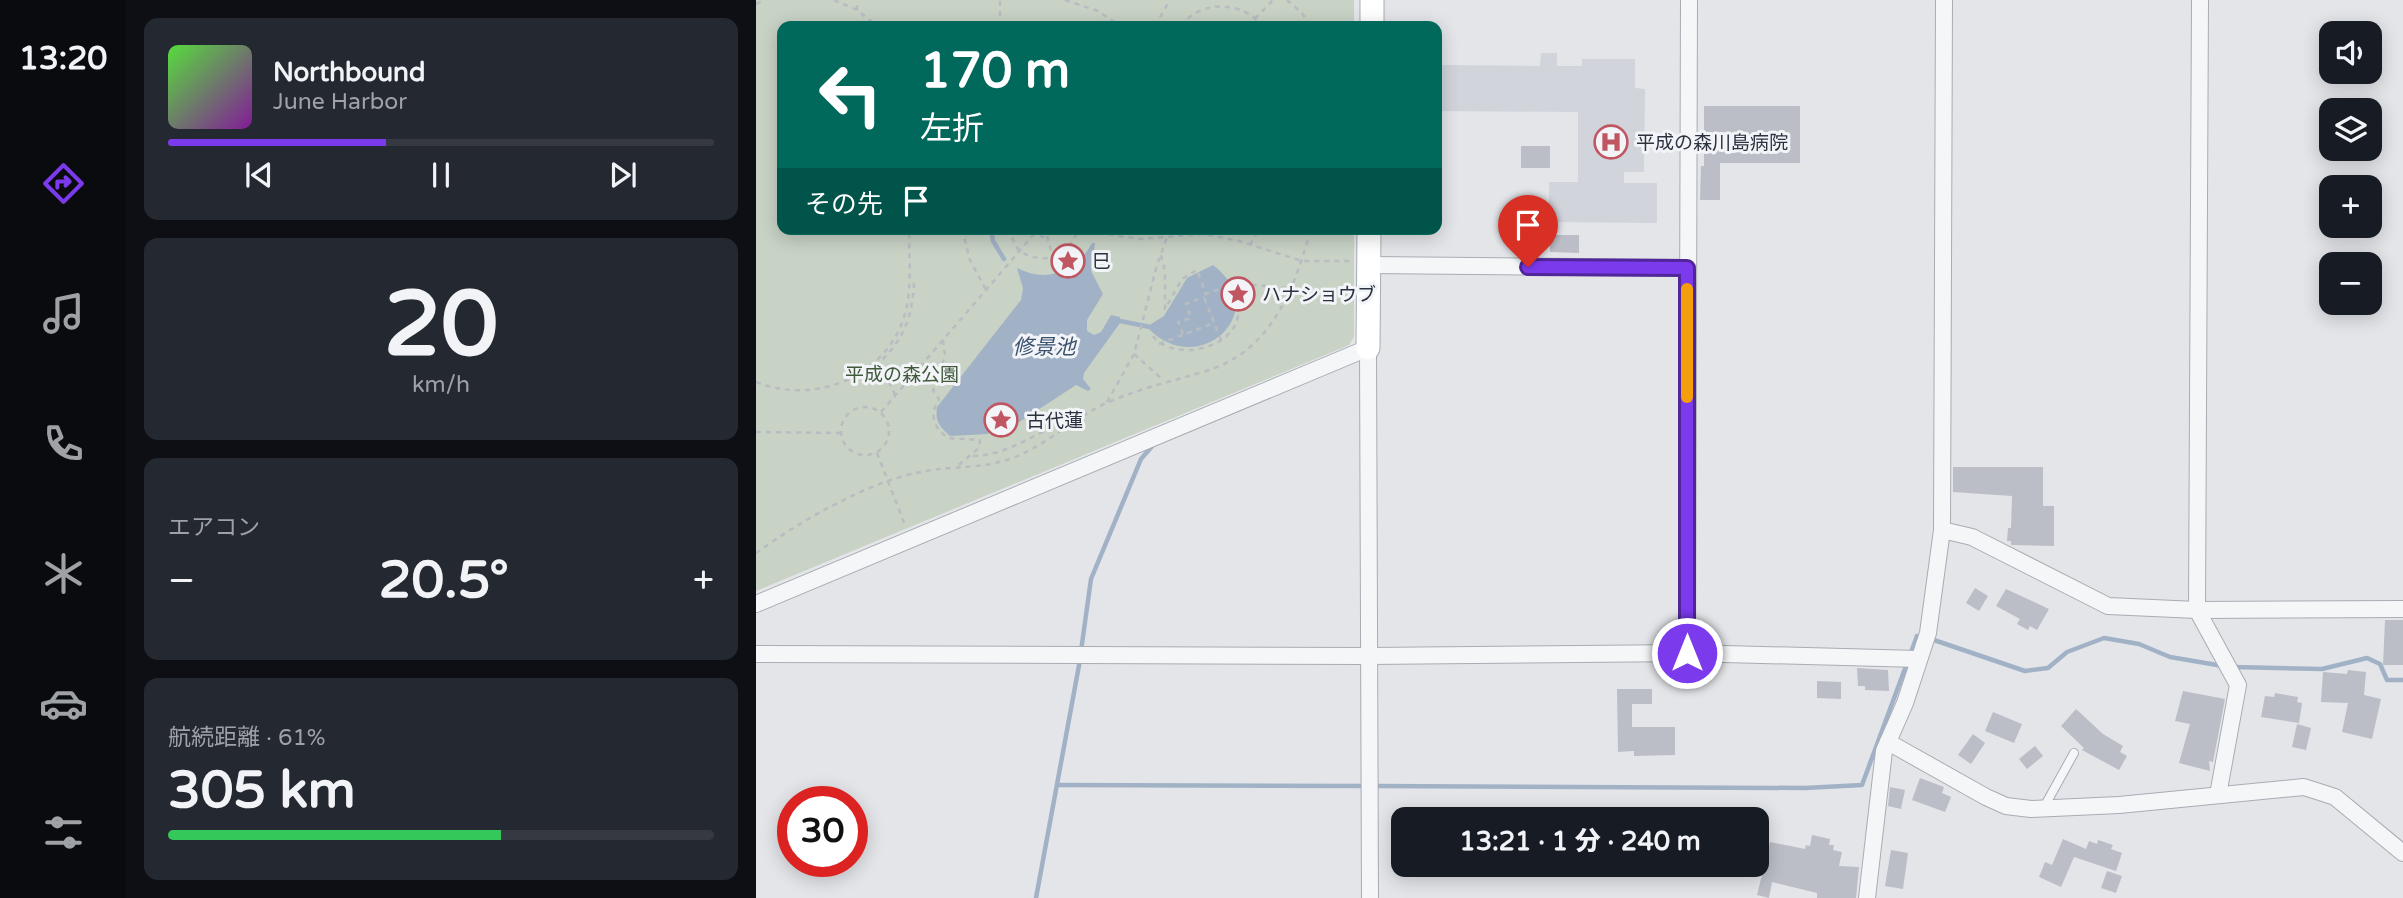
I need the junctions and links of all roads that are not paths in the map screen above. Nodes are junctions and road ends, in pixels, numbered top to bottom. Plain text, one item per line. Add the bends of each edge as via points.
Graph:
1 (1372, 0) edge
2 (1689, 0) edge
3 (1944, 0) edge
4 (2200, 0) edge
5 (1371, 21) edge
6 (1369, 235) edge
7 (1369, 265) junction
8 (1687, 268) junction
9 (1368, 348) junction
10 (1942, 530) junction
11 (756, 604) edge
12 (2403, 609) edge
13 (2197, 610) junction
14 (1687, 653) junction
15 (756, 654) edge
16 (1369, 656) junction
17 (1919, 659) junction
18 (1888, 742) junction
19 (2074, 753) dead end
20 (2218, 795) junction
21 (2043, 809) junction
22 (2403, 853) edge
23 (1370, 898) edge
24 (1867, 898) edge

1 - 5 street
2 - 8 street
3 - 10 street
4 - 13 street
6 - 7 street
7 - 8 street
7 - 9 street
8 - 14 street
9 - 11 street
9 - 16 street
10 - 13 street via 1972,537 2108,607
10 - 17 street via 1934,598
12 - 13 street
13 - 20 street via 2238,685
14 - 16 street
14 - 17 street
15 - 16 street
16 - 23 street
17 - 18 street
18 - 21 street via 2006,806
18 - 24 street
19 - 21 lane
20 - 21 street
20 - 22 street via 2304,788 2335,797

